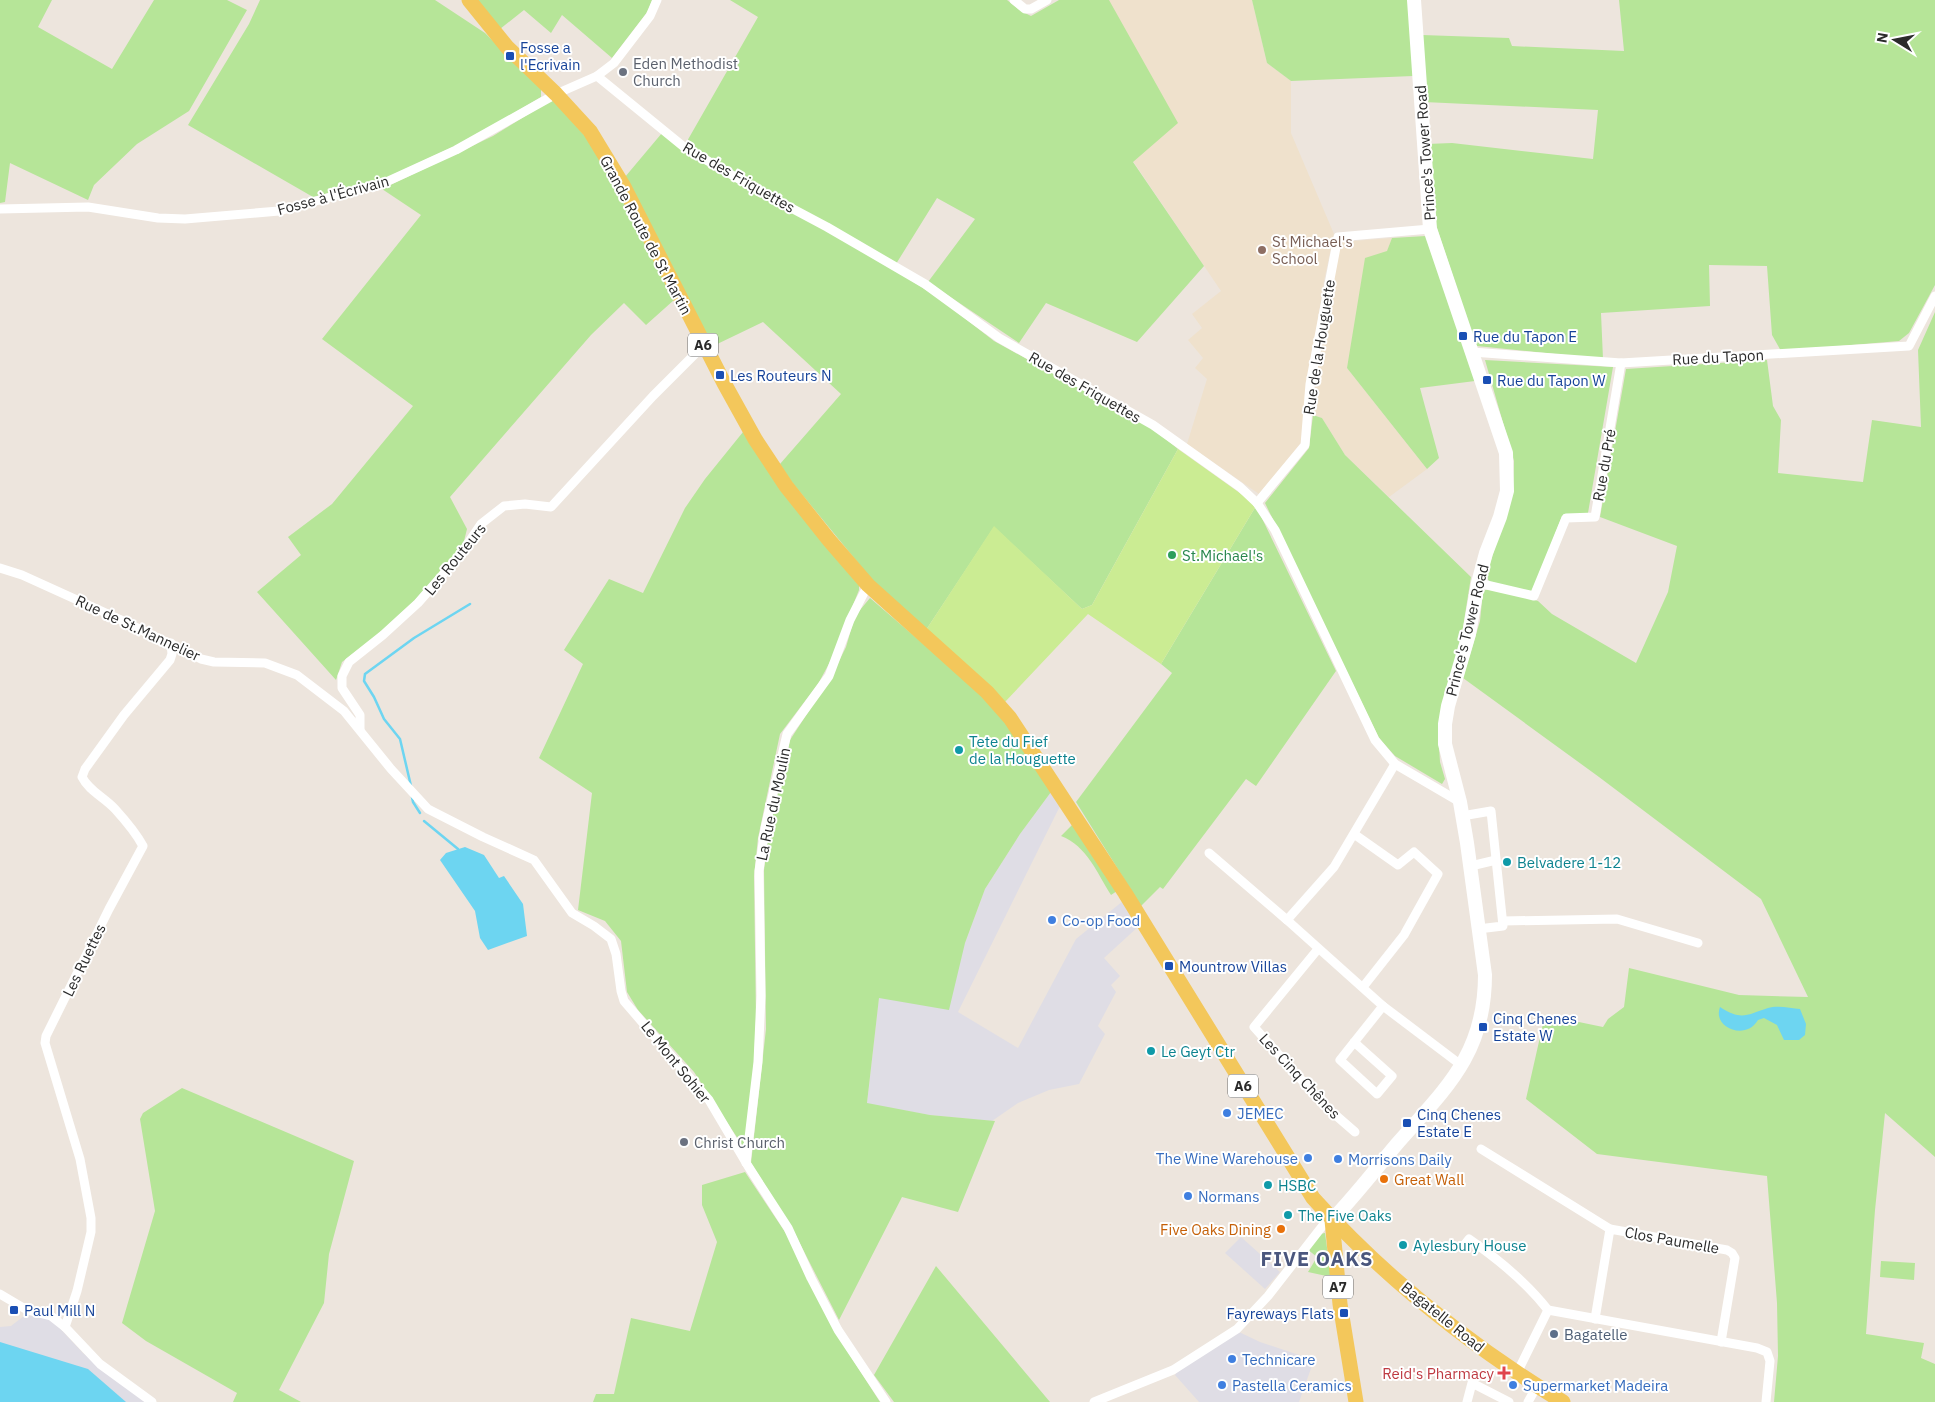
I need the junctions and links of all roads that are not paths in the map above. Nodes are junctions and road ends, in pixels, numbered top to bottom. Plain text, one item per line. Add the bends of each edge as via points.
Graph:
1 (469, 0) edge
2 (657, 0) edge
3 (1014, 0) edge
4 (1047, 0) edge
5 (1414, 0) edge
6 (597, 76) junction
7 (556, 94) junction
8 (0, 209) edge
9 (1430, 229) junction
10 (1935, 296) edge
11 (704, 345) junction
12 (1472, 352) junction
13 (1621, 363) junction
14 (1257, 503) junction
15 (0, 568) edge
16 (1478, 583) junction
17 (868, 585) junction
18 (171, 643) junction
19 (360, 729) junction
20 (1395, 764) junction
21 (409, 790) joint
22 (1461, 809) junction
23 (1354, 834) junction
24 (1209, 853) dead end
25 (1496, 860) junction
26 (1475, 864) dead end
27 (1287, 920) junction
28 (1503, 921) junction
29 (1478, 929) junction
30 (1698, 943) dead end
31 (1318, 949) junction
32 (1363, 987) junction
33 (1383, 1006) junction
34 (1354, 1042) junction
35 (1462, 1065) junction
36 (1355, 1132) dead end
37 (1481, 1149) dead end
38 (746, 1164) junction
39 (1332, 1220) junction
40 (1610, 1229) junction
41 (1352, 1240) junction
42 (1462, 1248) dead end
43 (1334, 1252) junction
44 (0, 1294) edge
45 (1548, 1310) junction
46 (1595, 1319) junction
47 (66, 1326) junction
48 (1721, 1342) junction
49 (1517, 1373) junction
50 (1537, 1386) junction
51 (152, 1402) edge
52 (886, 1402) edge
53 (1094, 1402) edge
54 (1356, 1402) edge
55 (1467, 1402) edge
56 (1509, 1402) edge
57 (1528, 1402) edge
58 (1563, 1402) edge
59 (1766, 1402) edge

1 - 7 main road, Grande Route de St Martin / A6 via 507,48
2 - 6 street, Fosse à l'Écrivain via 650,16 614,63
3 - 4 street via 1025,9 1031,9
5 - 9 main road, Prince's Tower Road
6 - 7 street, Fosse à l'Écrivain
6 - 14 street, Rue des Friquettes via 684,147 925,284 999,338 1153,425 1240,487
7 - 8 street, Fosse à l'Écrivain via 456,150 386,182 279,212 173,219 88,207
7 - 11 main road, Grande Route de St Martin / A6 via 590,131 624,187
9 - 12 main road, Prince's Tower Road
9 - 14 street, Rue de la Houguette via 1338,237 1310,384 1305,445
10 - 13 street, Rue du Tapon via 1909,346
11 - 17 main road, Grande Route de St Martin / A6 via 755,439 786,486
11 - 19 street, Les Routeurs via 551,507 504,506 481,524 460,555 418,603 349,662 342,676 342,688 360,715
12 - 13 street, Rue du Tapon
12 - 16 main road, Prince's Tower Road via 1500,431 1507,473 1507,491
13 - 16 street, Rue du Pré via 1595,517 1566,518 1534,596
14 - 20 street, Rue des Friquettes via 1275,530 1375,740
15 - 18 street, Rue de St.Mannelier
16 - 22 main road, Prince's Tower Road via 1469,634 1445,724 1445,744
17 - 38 street, La Rue du Moulin via 850,620 829,676 787,734 765,828 759,871 761,996 758,1062
17 - 39 main road, A6 via 987,692 1010,718 1313,1198
18 - 19 street, Rue de St.Mannelier via 201,659 265,663 297,675 344,710
18 - 47 street, Les Ruettes via 170,660 124,715 82,776 86,785 115,808 143,846 46,1036 45,1043 80,1160 91,1218 91,1232
19 - 21 street, Rue de St.Mannelier
20 - 22 street, Rue des Friquettes
20 - 23 street
21 - 38 street, Le Mont Sohier via 428,809 534,860 572,913 611,939 624,1001 709,1100
22 - 25 street via 1491,810
22 - 29 main road, Prince's Tower Road
23 - 27 street via 1334,867
23 - 32 street via 1398,865 1414,852 1438,874 1404,935
24 - 27 street
25 - 26 street
25 - 28 street
27 - 31 street
28 - 29 street via 1503,926
28 - 30 street via 1617,919
29 - 35 main road, Prince's Tower Road via 1485,975 1484,1006 1472,1047
31 - 32 street
31 - 36 street, Les Cinq Chênes via 1254,1027 1324,1105
32 - 33 street
33 - 34 street
33 - 35 street
34 - 34 street via 1392,1076 1376,1094 1340,1060
35 - 39 main road, Prince's Tower Road via 1436,1101
37 - 40 street, Clos Paumelle
38 - 52 street, Le Mont Sohier via 788,1228 838,1330
39 - 41 main road, Bagatelle Road / A6
39 - 43 main road, A7
39 - 53 street via 1324,1224 1268,1296 1237,1329 1173,1370
40 - 46 street, Clos Paumelle
40 - 48 street, Clos Paumelle via 1732,1253 1735,1258
41 - 43 main road via 1337,1242
41 - 49 main road, Bagatelle Road / A6 via 1434,1313
42 - 45 street via 1469,1239 1493,1256
43 - 54 main road, A7
44 - 47 street via 27,1310 51,1316
45 - 46 street
45 - 49 street
46 - 48 street
47 - 51 street via 100,1364
48 - 59 street via 1767,1352 1770,1361
49 - 50 main road, Bagatelle Road / A6
50 - 57 street
50 - 58 main road, Bagatelle Road / A6
55 - 56 street via 1472,1383

